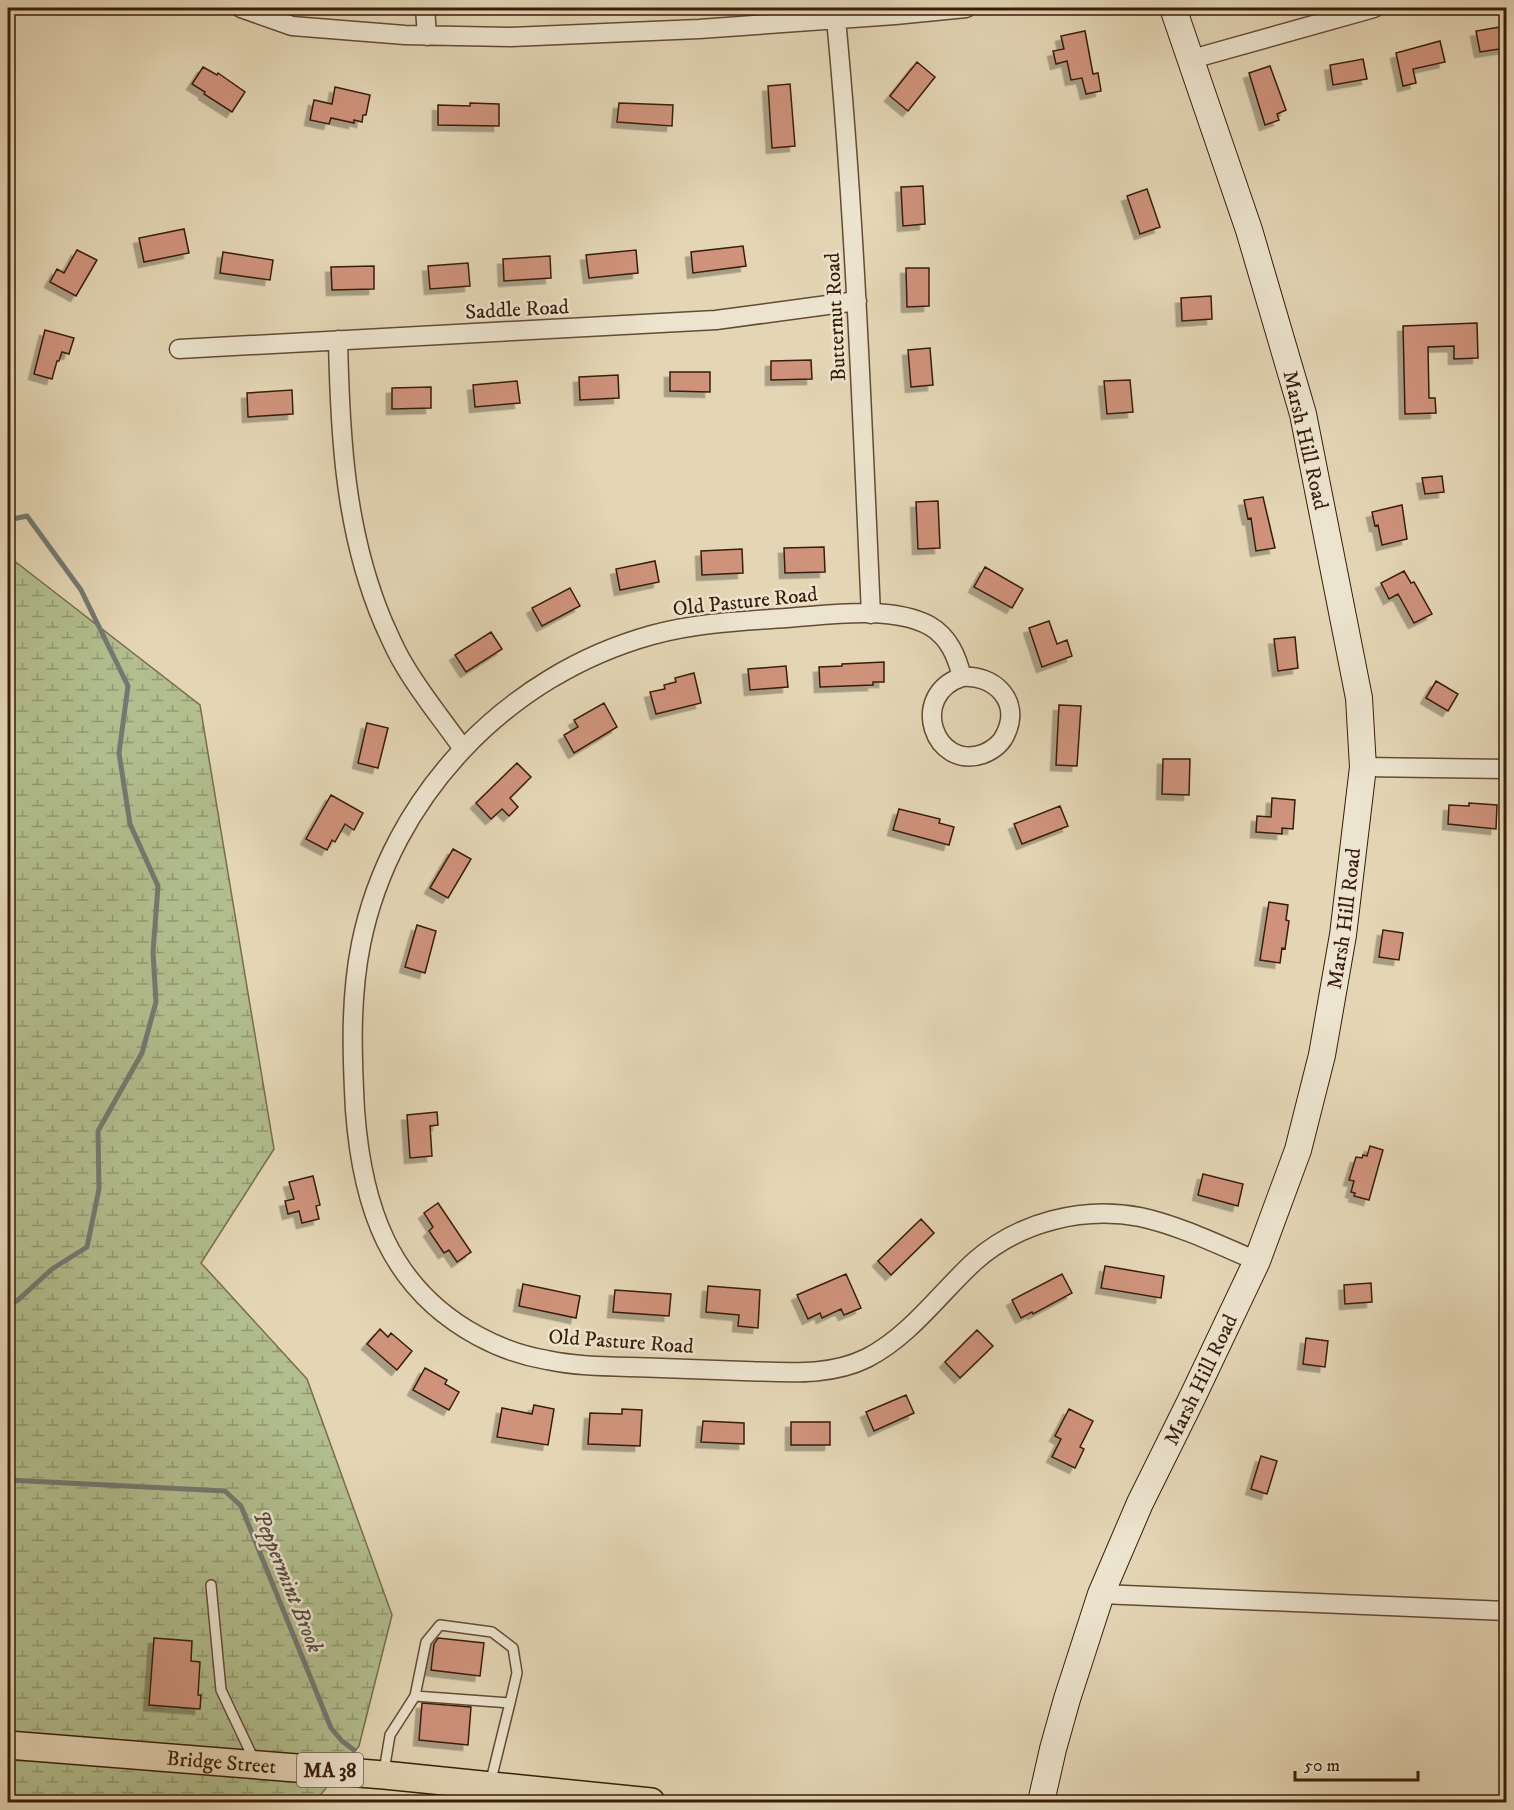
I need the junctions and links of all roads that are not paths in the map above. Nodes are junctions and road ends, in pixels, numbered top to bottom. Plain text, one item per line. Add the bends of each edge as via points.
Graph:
1 (241, 8) edge
2 (425, 8) edge
3 (966, 8) edge
4 (1173, 8) edge
5 (1374, 8) edge
6 (836, 19) junction
7 (427, 36) junction
8 (1192, 59) junction
9 (857, 301) junction
10 (338, 340) junction
11 (179, 349) dead end
12 (871, 614) junction
13 (962, 677) junction
14 (463, 749) junction
15 (1363, 766) junction
16 (1506, 769) edge
17 (1257, 1262) junction
18 (211, 1585) dead end
19 (1101, 1594) junction
20 (1506, 1611) edge
21 (415, 1696) junction
22 (510, 1703) junction
23 (8, 1745) edge
24 (256, 1764) junction
25 (384, 1775) junction
26 (489, 1786) junction
27 (651, 1803) edge
28 (1041, 1803) edge

1 - 7 street via 292,26
2 - 7 street
3 - 6 street
4 - 8 street, Marsh Hill Road
5 - 8 street
6 - 7 street via 511,37
6 - 9 street, Butternut Road via 849,149
8 - 15 street, Marsh Hill Road via 1303,414 1359,698
9 - 10 street, Saddle Road via 716,320
9 - 12 street, Butternut Road
10 - 11 street, Saddle Road
10 - 14 street via 344,465 356,538 367,576 402,663
12 - 13 street, Old Pasture Road via 906,618 932,627 952,649
12 - 14 street, Old Pasture Road via 716,623 636,639 583,660 542,683 480,730
13 - 13 street via 939,692 931,720 943,745 960,754 979,755 1002,740 1010,722 1008,703 990,681
14 - 17 street, Old Pasture Road via 409,820 380,879 361,942 352,1037 357,1140 374,1216 402,1269 418,1289 457,1323 502,1347 551,1361 809,1372 864,1360 895,1339 995,1246 1044,1222 1116,1213 1145,1218
15 - 16 street
15 - 17 street, Marsh Hill Road via 1343,935 1322,1055 1298,1150
17 - 19 street, Marsh Hill Road via 1140,1503
18 - 24 lane via 221,1690
19 - 20 street
19 - 28 street, Marsh Hill Road via 1066,1699
21 - 22 lane
21 - 22 lane via 426,1642 440,1625 492,1632 513,1648 517,1673
21 - 25 lane via 390,1735
22 - 26 lane
23 - 24 main road, Bridge Street / MA 38
24 - 25 main road, Bridge Street / MA 38
25 - 26 main road, Bridge Street / MA 38
26 - 27 main road, Bridge Street / MA 38

